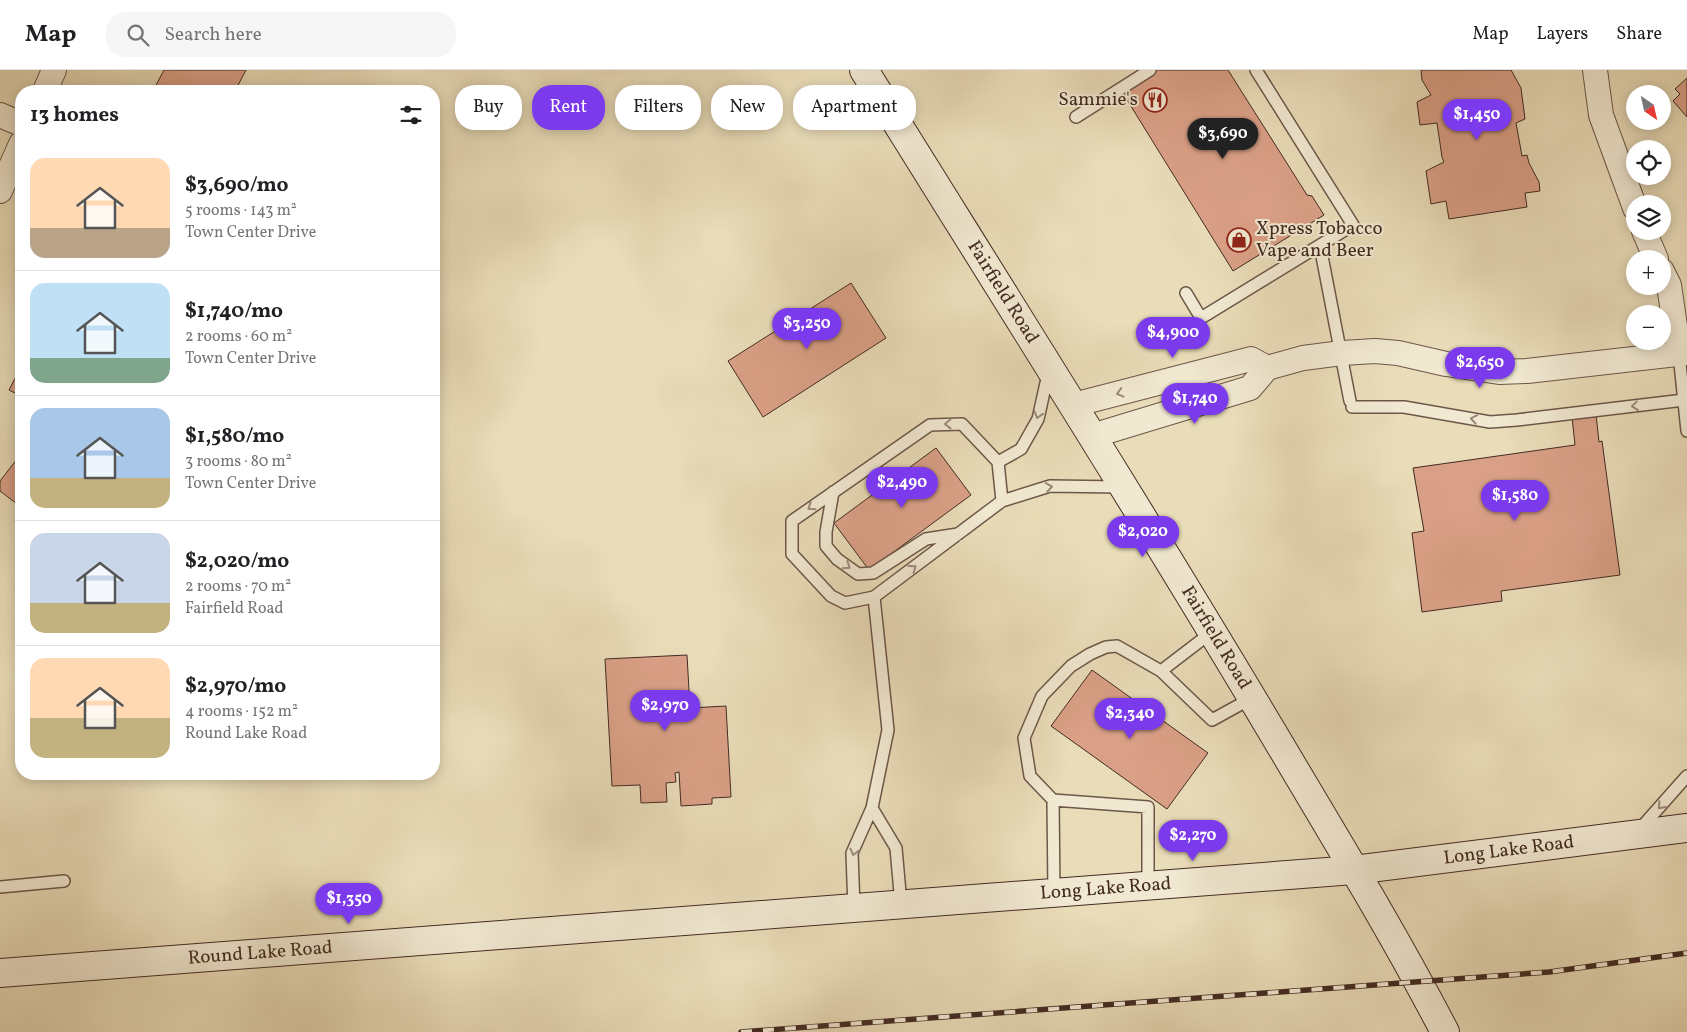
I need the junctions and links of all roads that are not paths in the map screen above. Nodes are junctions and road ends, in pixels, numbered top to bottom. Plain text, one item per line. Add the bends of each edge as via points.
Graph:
1 (54, 70) edge
2 (864, 70) edge
3 (1150, 70) edge
4 (1256, 70) edge
5 (1595, 70) edge
6 (48, 85) edge
7 (0, 114) edge
8 (1076, 117) dead end
9 (15, 121) edge
10 (15, 157) edge
11 (0, 191) edge
12 (1630, 195) edge
13 (1320, 246) junction
14 (1186, 293) dead end
15 (1671, 295) edge
16 (1342, 353) junction
17 (1683, 353) edge
18 (1050, 367) junction
19 (1267, 368) junction
20 (1684, 400) junction
21 (1073, 405) junction
22 (1687, 432) edge
23 (1092, 436) junction
24 (998, 462) junction
25 (1124, 487) junction
26 (833, 492) junction
27 (1002, 500) junction
28 (960, 533) junction
29 (874, 597) junction
30 (1212, 632) junction
31 (1161, 671) junction
32 (1252, 698) junction
33 (1687, 776) edge
34 (1053, 800) junction
35 (872, 808) junction
36 (1687, 828) edge
37 (1634, 836) junction
38 (1354, 870) junction
39 (64, 881) dead end
40 (1148, 886) junction
41 (0, 887) edge
42 (1054, 893) junction
43 (901, 905) junction
44 (854, 908) junction
45 (702, 920) joint
46 (0, 973) edge
47 (1445, 1032) edge

1 - 6 street
2 - 18 main road, Fairfield Road
3 - 8 lane
4 - 13 lane via 1353,226
5 - 12 street via 1601,115
7 - 9 street
10 - 11 street
13 - 14 lane via 1201,318
13 - 16 lane
15 - 17 street
16 - 17 street via 1398,353 1499,372
16 - 19 street via 1303,358
20 -> 16 lane via 1490,422 1404,407 1351,404
17 - 20 lane
18 - 21 main road, Fairfield Road
18 -> 24 lane via 1038,419 1021,449
19 -> 21 street via 1251,359
19 - 23 street via 1250,388
20 - 22 lane
21 - 23 main road, Fairfield Road
23 - 25 main road, Fairfield Road
24 -> 26 lane via 962,424 930,424
24 - 27 lane
27 -> 25 lane via 1050,486
25 - 30 main road, Fairfield Road
26 -> 28 lane via 826,546 837,559 858,574 873,573 926,538
26 -> 29 lane via 792,521 792,554 831,596 846,603
27 - 28 lane
29 -> 28 lane
29 - 35 lane via 888,730
30 - 31 lane
30 - 32 main road, Fairfield Road
31 - 32 lane via 1212,720
31 - 34 lane via 1117,646 1106,647 1071,666 1042,696 1024,738 1030,776
32 - 38 main road, Fairfield Road
33 -> 37 lane
34 - 40 lane via 1148,807
34 - 42 lane
35 - 43 lane via 896,848
35 -> 44 lane via 852,853
36 - 37 main road, Long Lake Road
37 - 38 main road, Long Lake Road
38 - 40 main road, Long Lake Road
38 - 47 main road, Fairfield Road
39 - 41 lane
40 - 42 main road, Long Lake Road
42 - 43 main road, Long Lake Road
43 - 44 main road, Long Lake Road
44 - 45 main road, Long Lake Road
45 - 46 main road, Round Lake Road

